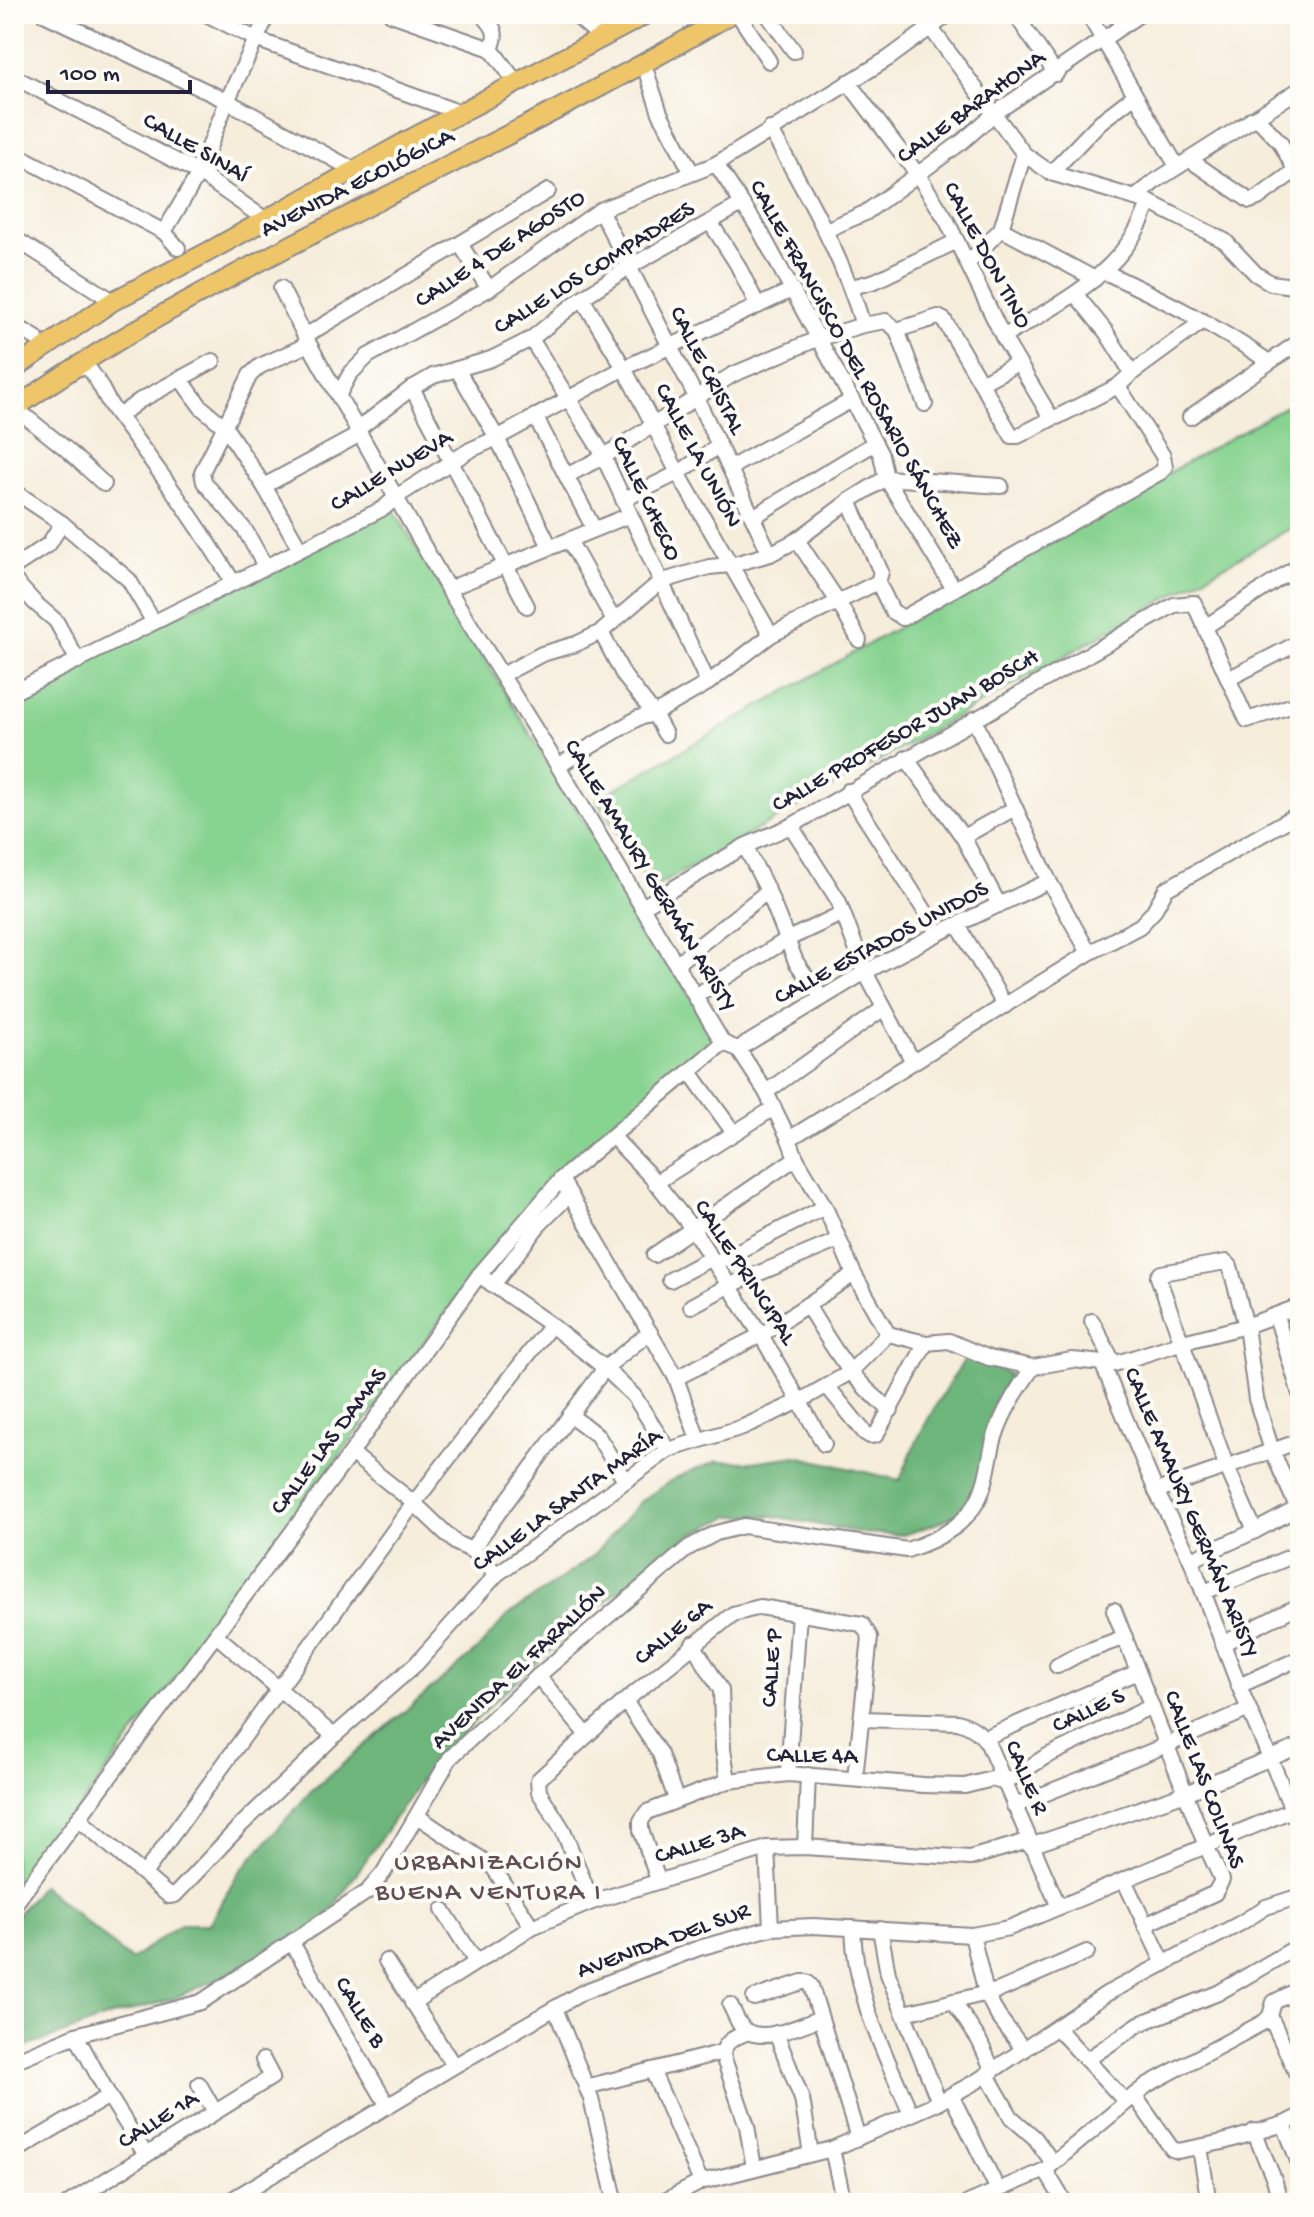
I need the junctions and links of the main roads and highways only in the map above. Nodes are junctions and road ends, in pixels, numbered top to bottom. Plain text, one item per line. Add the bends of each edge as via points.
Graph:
1 (647, 14) edge
2 (731, 14) edge
3 (14, 369) edge
4 (14, 409) edge

1 - 3 main road, AVENIDA ECOLÓGICA via 113,301
2 - 4 main road, AVENIDA ECOLÓGICA via 644,65 187,300

